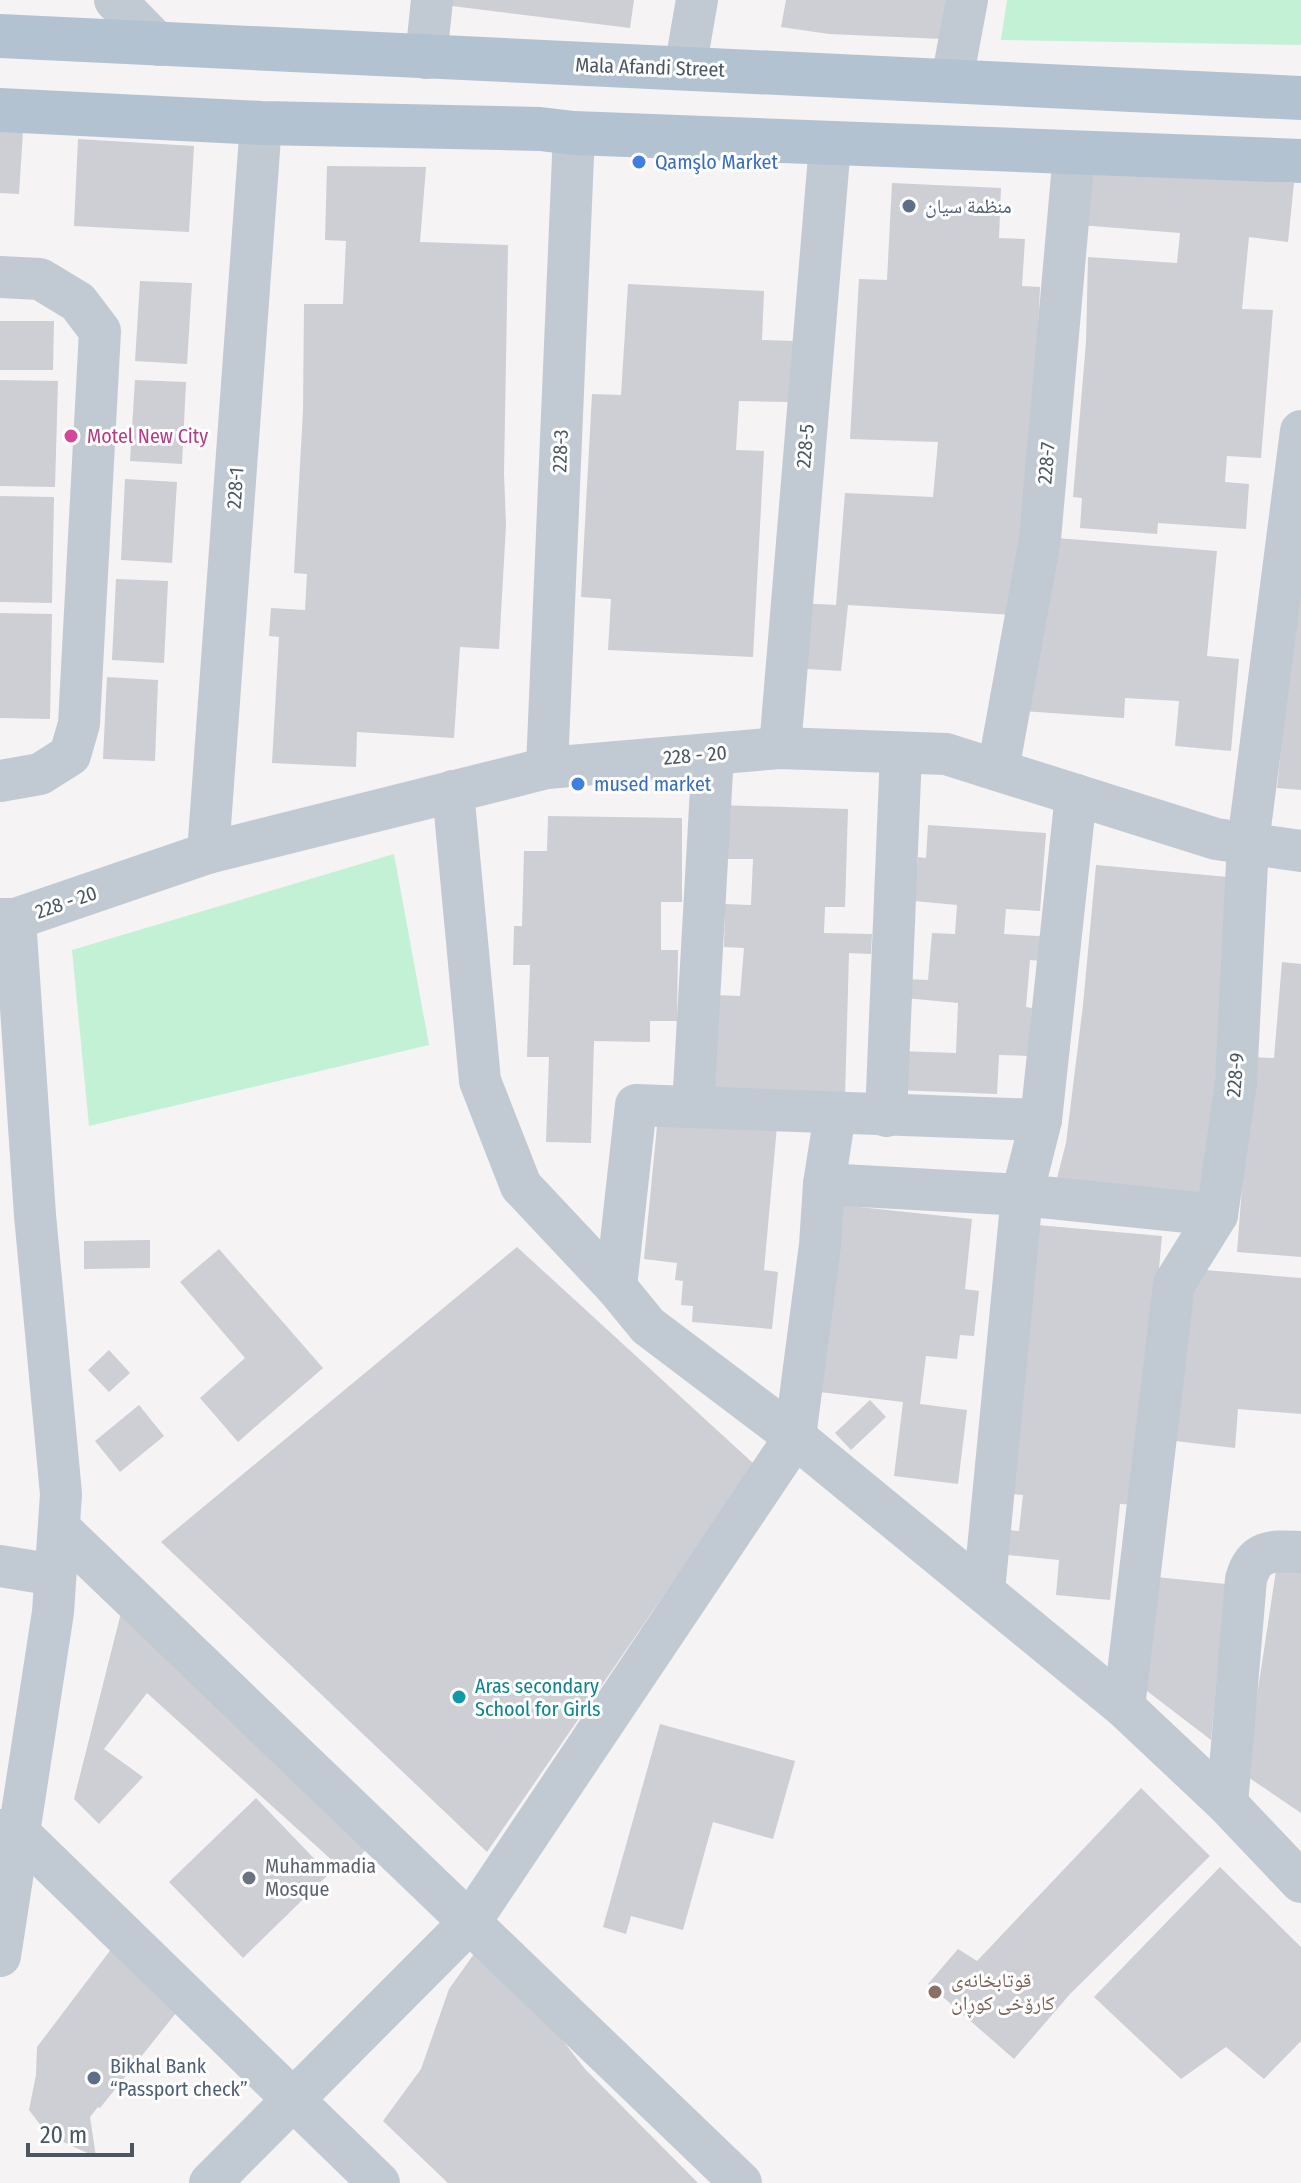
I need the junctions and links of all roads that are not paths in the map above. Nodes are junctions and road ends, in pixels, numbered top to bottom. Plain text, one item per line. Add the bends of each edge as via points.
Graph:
1 (115, 0) edge
2 (432, 0) edge
3 (697, 0) edge
4 (967, 0) edge
5 (0, 36) edge
6 (159, 45) junction
7 (426, 58) junction
8 (551, 63) junction
9 (685, 69) junction
10 (952, 80) junction
11 (1301, 98) edge
12 (0, 110) edge
13 (261, 123) junction
14 (557, 131) junction
15 (830, 144) junction
16 (1074, 153) junction
17 (1301, 161) edge
18 (0, 277) edge
19 (1301, 431) edge
20 (780, 748) junction
21 (901, 753) junction
22 (713, 754) junction
23 (547, 768) junction
24 (998, 770) junction
25 (0, 781) edge
26 (453, 791) junction
27 (1076, 795) junction
28 (1248, 843) junction
29 (1301, 851) edge
30 (208, 853) junction
31 (7, 919) edge
32 (693, 1107) junction
33 (835, 1114) junction
34 (886, 1116) junction
35 (1041, 1120) junction
36 (824, 1184) junction
37 (1022, 1195) junction
38 (1217, 1215) junction
39 (616, 1287) junction
40 (795, 1437) junction
41 (59, 1528) junction
42 (1301, 1552) edge
43 (0, 1566) edge
44 (55, 1575) junction
45 (984, 1591) junction
46 (1124, 1707) junction
47 (1227, 1804) junction
48 (10, 1832) edge
49 (1301, 1882) edge
50 (470, 1922) junction
51 (0, 1956) edge
52 (293, 2101) junction
53 (210, 2183) edge
54 (379, 2183) edge
55 (741, 2183) edge

1 - 6 street
2 - 7 street
3 - 9 street
4 - 10 street
5 - 6 main road, Mala Afandi Street
6 - 7 main road, Mala Afandi Street
7 - 8 main road, Mala Afandi Street
8 - 9 main road, Mala Afandi Street
8 - 14 main road
9 - 10 main road, Mala Afandi Street
10 - 11 main road, Mala Afandi Street
12 - 13 main road
13 - 14 main road
13 - 30 street, 228-1
14 - 15 main road
14 - 23 street, 228-3
15 - 16 main road
15 - 20 street, 228-5
16 - 17 main road
16 - 24 street, 228-7 via 1040,539
18 - 25 street via 40,279 78,302 100,331 79,724 70,755 40,774
19 - 28 street, 228-9
20 - 21 street, 228 - 20
20 - 22 street, 228 - 20
21 - 24 street, 228 - 20 via 946,754
21 - 34 street
22 - 23 street, 228 - 20
22 - 32 street
23 - 26 street, 228 - 20
24 - 27 street, 228 - 20
26 - 30 street, 228 - 20
26 - 39 street via 480,1081 521,1186
27 - 28 street, 228 - 20 via 1216,839
27 - 35 street
28 - 29 street, 228 - 20
28 - 38 street, 228-9 via 1236,1082
30 - 31 street, 228 - 20
31 - 41 street via 61,1494
32 - 33 street
32 - 39 street via 636,1105
33 - 34 street
33 - 36 street
34 - 35 street
35 - 37 street
36 - 37 street
36 - 40 street
37 - 38 street
37 - 45 street
38 - 46 street, 228-9 via 1174,1284
39 - 40 street via 648,1326
40 - 45 street
40 - 50 street
41 - 44 street
41 - 50 street
42 - 47 street via 1265,1553 1255,1558 1246,1579
43 - 44 street
44 - 48 street via 53,1612
45 - 46 street
46 - 47 street
47 - 49 street
48 - 51 street
48 - 52 street
50 - 52 street
50 - 55 street
52 - 53 street
52 - 54 street

